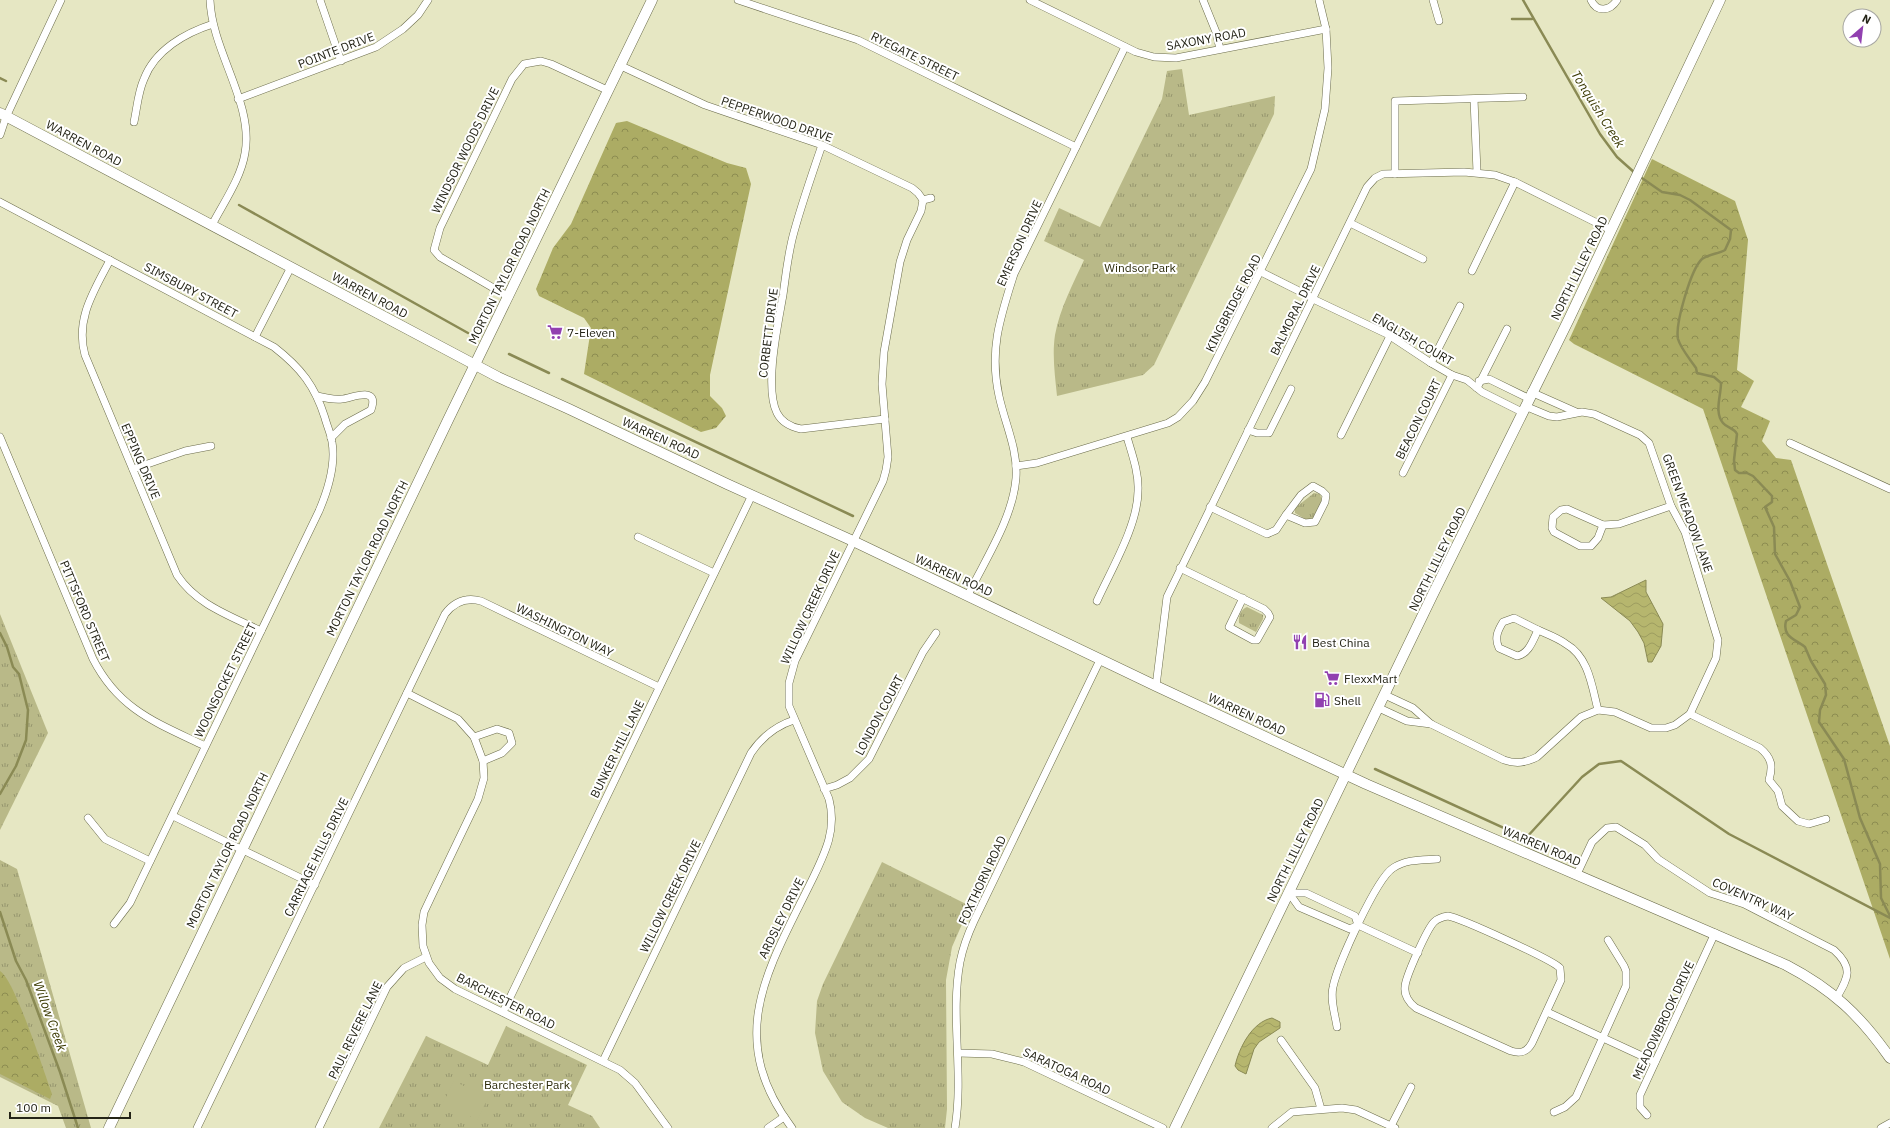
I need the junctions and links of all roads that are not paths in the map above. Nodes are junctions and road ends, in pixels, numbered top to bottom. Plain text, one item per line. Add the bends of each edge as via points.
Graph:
1 (61, 0) edge
2 (210, 0) edge
3 (320, 0) edge
4 (428, 0) edge
5 (652, 0) edge
6 (738, 0) edge
7 (1030, 0) edge
8 (1204, 0) edge
9 (1320, 0) edge
10 (1433, 0) edge
11 (1591, 0) edge
12 (1617, 0) edge
13 (1720, 0) edge
14 (1439, 21) dead end
15 (212, 24) junction
16 (1326, 29) junction
17 (1125, 47) junction
18 (1220, 49) junction
19 (341, 61) junction
20 (619, 65) junction
21 (607, 90) junction
22 (1523, 97) dead end
23 (238, 99) junction
24 (1474, 99) junction
25 (3, 115) edge
26 (134, 122) dead end
27 (0, 135) edge
28 (822, 145) junction
29 (1076, 147) junction
30 (1477, 172) junction
31 (1395, 174) junction
32 (1515, 182) junction
33 (931, 198) dead end
34 (923, 200) junction
35 (0, 202) edge
36 (1350, 222) junction
37 (212, 225) junction
38 (1611, 230) junction
39 (1423, 259) dead end
40 (110, 260) junction
41 (291, 268) junction
42 (1261, 272) junction
43 (1472, 272) dead end
44 (509, 297) junction
45 (1311, 298) junction
46 (1460, 306) dead end
47 (1507, 329) dead end
48 (1390, 336) junction
49 (255, 337) junction
50 (1431, 363) junction
51 (476, 366) junction
52 (1452, 375) junction
53 (1467, 380) junction
54 (1481, 381) junction
55 (1477, 388) junction
56 (1291, 389) dead end
57 (317, 396) junction
58 (1527, 402) junction
59 (1576, 412) junction
60 (885, 419) junction
61 (1248, 430) junction
62 (1341, 435) dead end
63 (0, 437) edge
64 (1127, 437) junction
65 (331, 438) junction
66 (1790, 443) dead end
67 (211, 446) dead end
68 (1016, 466) junction
69 (132, 469) junction
70 (1404, 473) dead end
71 (1890, 489) edge
72 (752, 495) junction
73 (1671, 506) junction
74 (1210, 507) junction
75 (1286, 515) junction
76 (1603, 525) junction
77 (638, 537) dead end
78 (853, 541) junction
79 (1180, 568) junction
80 (714, 573) junction
81 (968, 595) junction
82 (1243, 598) junction
83 (460, 601) joint
84 (1097, 601) dead end
85 (1538, 630) junction
86 (261, 631) junction
87 (936, 633) dead end
88 (1100, 660) junction
89 (1156, 686) junction
90 (659, 687) junction
91 (407, 693) junction
92 (1385, 695) junction
93 (1379, 708) junction
94 (1598, 710) junction
95 (1690, 714) junction
96 (794, 720) junction
97 (1431, 724) junction
98 (474, 737) junction
99 (205, 746) junction
100 (483, 761) junction
101 (1347, 775) junction
102 (824, 789) junction
103 (173, 816) junction
104 (88, 818) dead end
105 (1826, 819) dead end
106 (242, 849) junction
107 (1437, 859) dead end
108 (150, 861) junction
109 (1577, 874) junction
110 (315, 885) junction
111 (1289, 893) junction
112 (114, 924) dead end
113 (1358, 926) junction
114 (1715, 933) junction
115 (1608, 940) dead end
116 (1418, 953) junction
117 (426, 957) junction
118 (1836, 997) junction
119 (503, 1012) junction
120 (1547, 1012) junction
121 (1338, 1027) dead end
122 (1603, 1038) junction
123 (1281, 1040) dead end
124 (958, 1053) junction
125 (1890, 1058) edge
126 (603, 1061) junction
127 (1655, 1062) junction
128 (1411, 1087) dead end
129 (1321, 1109) junction
130 (1554, 1112) dead end
131 (1647, 1115) dead end
132 (784, 1117) junction
133 (1890, 1123) edge
134 (1393, 1127) edge
135 (109, 1128) edge
136 (198, 1128) edge
137 (319, 1128) edge
138 (668, 1128) edge
139 (768, 1128) edge
140 (792, 1128) edge
141 (955, 1128) edge
142 (1163, 1128) edge
143 (1175, 1128) edge
144 (1272, 1128) edge
145 (1881, 1128) edge

1 - 25 street
2 - 15 street
3 - 19 street
4 - 19 street, POINTE DRIVE via 396,36
5 - 20 street, MORTON TAYLOR ROAD NORTH
6 - 29 street, RYEGATE STREET via 858,40
7 - 17 street, SAXONY ROAD
8 - 18 street
9 - 16 street, KINGBRIDGE ROAD
10 - 14 street
11 - 12 street via 1596,7 1604,9 1613,6
13 - 38 street, NORTH LILLEY ROAD
15 - 23 street
15 - 26 street via 187,34 158,58 144,79
16 - 18 street, SAXONY ROAD
16 - 42 street, KINGBRIDGE ROAD via 1328,68 1325,109 1311,169
17 - 18 street, SAXONY ROAD via 1146,56 1164,58
17 - 29 street, EMERSON DRIVE
19 - 23 street, POINTE DRIVE
20 - 21 street, MORTON TAYLOR ROAD NORTH
20 - 28 street, PEPPERWOOD DRIVE via 705,105
21 - 44 street, MORTON TAYLOR ROAD NORTH
21 - 44 street, WINDSOR WOODS DRIVE via 551,64 541,61 524,64 512,79 440,228 434,250 440,257
22 - 24 street
23 - 37 street via 246,126 245,154 238,174
24 - 30 street
24 - 31 street via 1395,101
25 - 27 street
25 - 37 street, WARREN ROAD
28 - 34 street, PEPPERWOOD DRIVE via 912,188
28 - 60 street, CORBETT DRIVE via 790,249 773,356 774,406 784,422 801,429
29 - 68 street, EMERSON DRIVE via 1014,274 996,337 996,380 1013,444
30 - 31 street, BALMORAL DRIVE
30 - 32 street, BALMORAL DRIVE
31 - 36 street, BALMORAL DRIVE via 1379,176 1370,183
32 - 38 street, BALMORAL DRIVE
32 - 43 street
33 - 34 street
34 - 60 street, WILLOW CREEK DRIVE via 900,262 882,368
35 - 40 street, SIMSBURY STREET
36 - 39 street
36 - 45 street, BALMORAL DRIVE
37 - 41 street, WARREN ROAD
38 - 58 street, NORTH LILLEY ROAD
40 - 49 street, SIMSBURY STREET
40 - 69 street, EPPING DRIVE via 86,308 82,340 85,355
41 - 49 street
41 - 51 street, WARREN ROAD
42 - 45 street, ENGLISH COURT
42 - 64 street, KINGBRIDGE ROAD via 1193,401 1178,417 1168,423
44 - 51 street, MORTON TAYLOR ROAD NORTH
45 - 48 street, ENGLISH COURT
45 - 61 street, BALMORAL DRIVE
46 - 50 street
47 - 54 street
48 - 50 street, ENGLISH COURT
48 - 62 street
49 - 57 street, SIMSBURY STREET via 295,365
50 - 52 street, ENGLISH COURT
51 - 72 street, WARREN ROAD
51 - 106 street, MORTON TAYLOR ROAD NORTH
52 - 53 street, ENGLISH COURT
52 - 70 street, BEACON COURT
53 - 54 street
53 - 55 street, ENGLISH COURT
54 - 55 street
54 - 58 street via 1489,379
55 - 58 street, ENGLISH COURT
56 - 61 street via 1269,433
57 - 65 street, SIMSBURY STREET
57 - 65 street via 336,399 362,394 370,396 372,400 371,410 345,424
58 - 59 street
58 - 59 street, GREEN MEADOW LANE via 1549,416 1557,417
58 - 92 street, NORTH LILLEY ROAD
59 - 73 street, GREEN MEADOW LANE via 1594,414 1645,438 1653,449
60 - 78 street, WILLOW CREEK DRIVE via 888,457 886,470
61 - 74 street, BALMORAL DRIVE
63 - 99 street, PITTSFORD STREET via 90,652 106,681 137,711
64 - 68 street, KINGBRIDGE ROAD via 1037,463
64 - 84 street via 1137,477 1138,502 1127,535
65 - 86 street, WOONSOCKET STREET via 332,469 325,496
66 - 71 street
67 - 69 street via 185,451
68 - 81 street, EMERSON DRIVE via 1015,488 1009,512
69 - 86 street, EPPING DRIVE via 184,586 204,604
72 - 78 street, WARREN ROAD
72 - 80 street, BUNKER HILL LANE
73 - 76 street via 1619,524
73 - 95 street, GREEN MEADOW LANE via 1685,532 1718,640 1716,658
74 - 75 street via 1267,534 1276,530
74 - 79 street, BALMORAL DRIVE
75 - 75 street via 1301,495 1313,486 1326,495 1315,522 1305,523
76 - 76 street via 1567,509 1556,513 1552,528 1560,536 1586,547 1595,543
77 - 80 street
78 - 81 street, WARREN ROAD
78 - 96 street, WILLOW CREEK DRIVE via 792,670 788,696
79 - 82 street
79 - 89 street, BALMORAL DRIVE via 1166,602
80 - 90 street, BUNKER HILL LANE
81 - 88 street, WARREN ROAD
82 - 82 street via 1264,609 1270,617 1257,640 1228,627
83 - 90 street, WASHINGTON WAY via 481,601
83 - 91 street, CARRIAGE HILLS DRIVE via 451,606 445,614
85 - 85 street via 1517,619 1510,619 1503,622 1496,636 1497,644 1499,648 1513,655 1521,655 1529,648
85 - 94 street via 1566,643 1581,658 1589,674
86 - 99 street, WOONSOCKET STREET
87 - 102 street, LONDON COURT via 923,652 869,759 850,778
88 - 89 street, WARREN ROAD
88 - 124 street, FOXTHORN ROAD via 967,938 957,983
89 - 101 street, WARREN ROAD
90 - 119 street, BUNKER HILL LANE
91 - 98 street, BARCHESTER ROAD via 458,719
91 - 110 street, CARRIAGE HILLS DRIVE
92 - 93 street, NORTH LILLEY ROAD
92 - 97 street via 1413,708
93 - 97 street via 1407,721
93 - 101 street, NORTH LILLEY ROAD
94 - 95 street via 1615,712 1646,726 1657,728 1675,725
94 - 97 street via 1581,717 1537,757 1520,763 1504,760
95 - 105 street via 1766,753 1771,762 1769,780 1778,790 1782,806 1798,821 1809,824
96 - 102 street, ARDSLEY DRIVE
96 - 126 street, WILLOW CREEK DRIVE via 769,732 751,753
98 - 100 street, BARCHESTER ROAD
98 - 100 street via 497,729 509,733 512,743 502,753
99 - 103 street, WOONSOCKET STREET
100 - 117 street, BARCHESTER ROAD via 484,778 478,800 424,912 421,934
101 - 109 street, WARREN ROAD
101 - 111 street, NORTH LILLEY ROAD
102 - 132 street, ARDSLEY DRIVE via 832,815 829,841 770,967 762,989 758,1012 757,1039 761,1065 770,1091
103 - 106 street
103 - 108 street, WOONSOCKET STREET
104 - 108 street via 105,839
106 - 110 street
106 - 135 street, MORTON TAYLOR ROAD NORTH
107 - 113 street via 1411,861 1392,868 1380,881
108 - 112 street, WOONSOCKET STREET via 124,914
109 - 114 street, WARREN ROAD
109 - 118 street, COVENTRY WAY via 1592,842 1608,828 1620,828 1645,845 1658,859 1710,893 1744,904 1834,950 1848,973 1847,980
110 - 136 street, CARRIAGE HILLS DRIVE
111 - 113 street via 1306,893 1348,912 1355,916
111 - 113 street via 1298,907 1350,929
111 - 143 street, NORTH LILLEY ROAD
113 - 116 street
113 - 121 street via 1332,988
114 - 118 street, WARREN ROAD via 1797,971
114 - 127 street, MEADOWBROOK DRIVE
115 - 122 street via 1624,966 1626,979 1624,991
116 - 120 street via 1435,921 1448,916 1460,920 1557,965 1562,977
116 - 120 street via 1405,986 1406,995 1413,1006 1511,1051 1523,1052 1530,1047
117 - 119 street, BARCHESTER ROAD via 434,970 448,984
117 - 137 street, PAUL REVERE LANE via 404,968 387,988
118 - 125 street, WARREN ROAD via 1854,1012
119 - 126 street, BARCHESTER ROAD
120 - 122 street
122 - 127 street
122 - 130 street via 1576,1097 1565,1107
123 - 129 street via 1315,1088
124 - 141 street, FOXTHORN ROAD
124 - 142 street, SARATOGA ROAD via 992,1054 1024,1062
126 - 138 street, BARCHESTER ROAD via 620,1070 635,1083
127 - 131 street, MEADOWBROOK DRIVE via 1639,1098 1640,1107
128 - 134 street
129 - 134 street via 1351,1109
129 - 144 street via 1292,1112
132 - 139 street
132 - 140 street, ARDSLEY DRIVE
133 - 145 street

